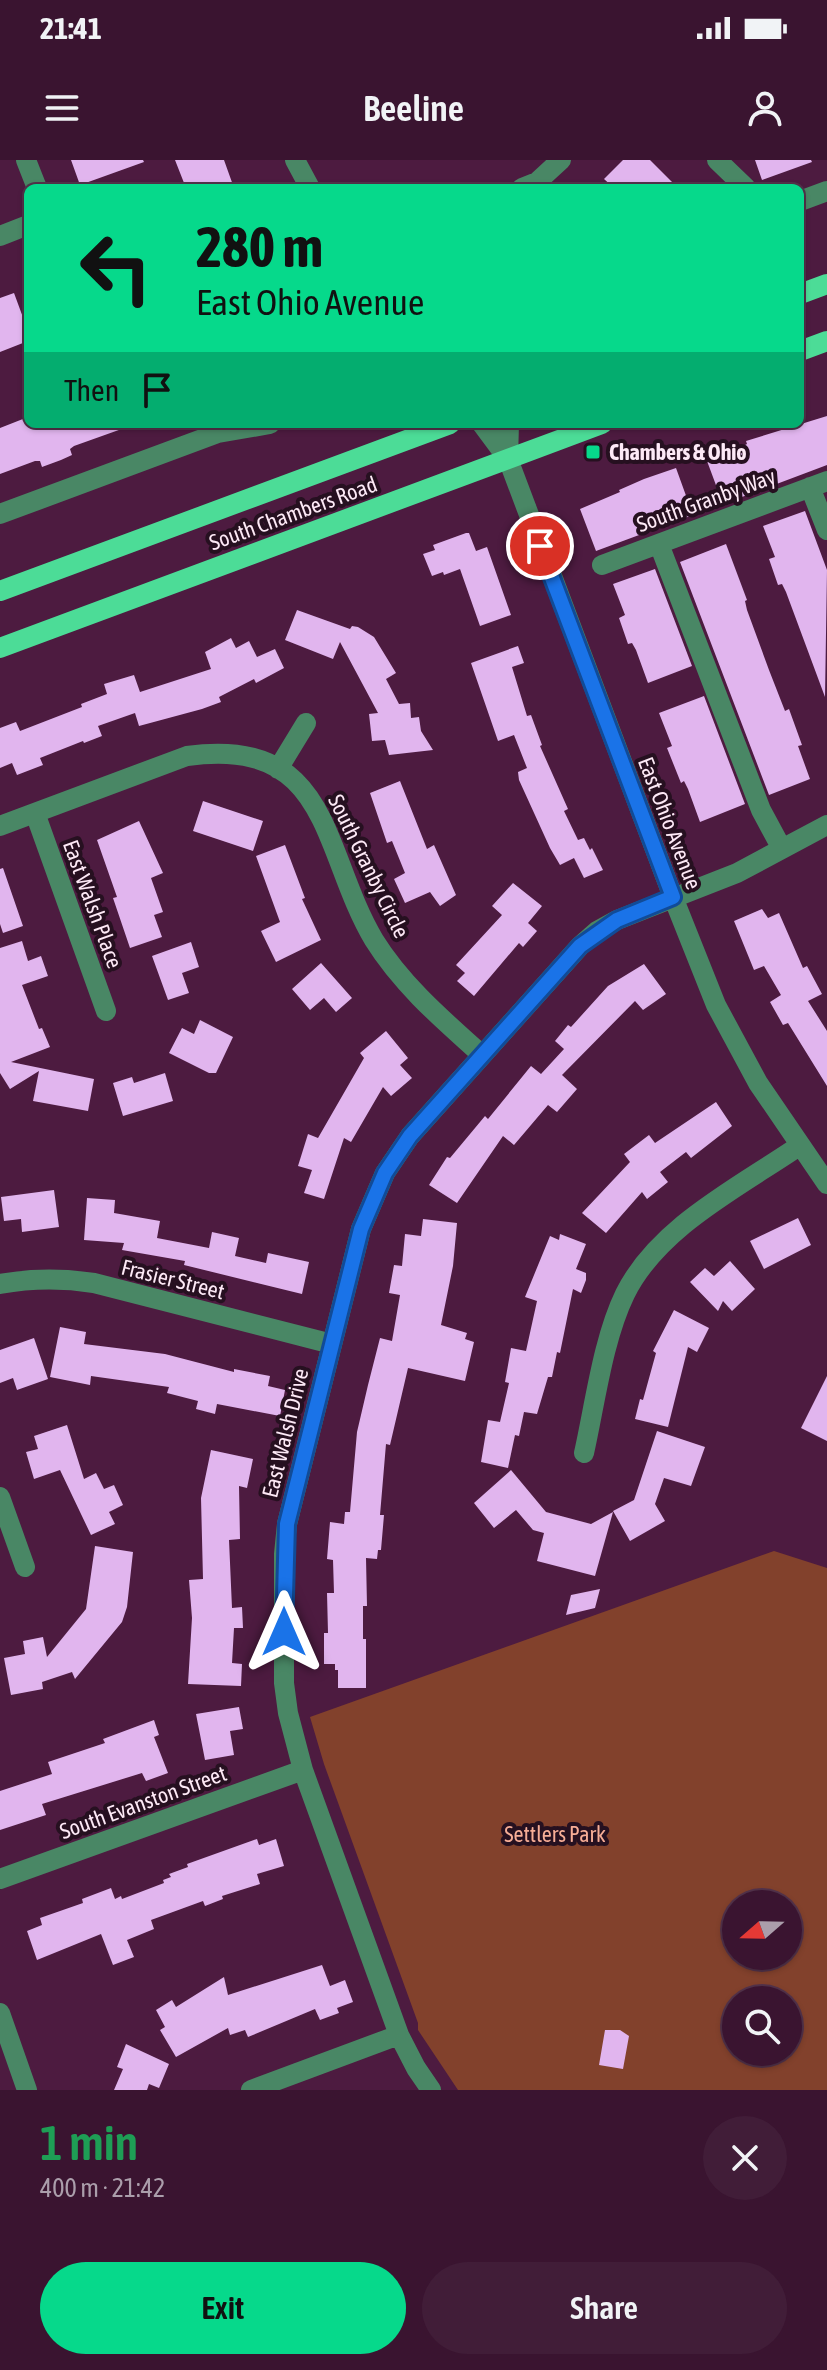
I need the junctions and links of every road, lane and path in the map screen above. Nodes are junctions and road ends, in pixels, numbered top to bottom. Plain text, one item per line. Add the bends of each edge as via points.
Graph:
1 (26, 160) edge
2 (295, 160) edge
3 (561, 160) edge
4 (717, 160) edge
5 (35, 184) edge
6 (308, 184) edge
7 (532, 184) edge
8 (742, 184) edge
9 (827, 191) edge
10 (804, 200) edge
11 (24, 227) edge
12 (0, 236) edge
13 (827, 284) edge
14 (804, 293) edge
15 (827, 341) edge
16 (804, 350) edge
17 (439, 428) edge
18 (485, 428) edge
19 (509, 428) edge
20 (591, 428) edge
21 (216, 429) edge
22 (508, 459) junction
23 (819, 484) edge
24 (0, 514) edge
25 (827, 530) edge
26 (659, 544) junction
27 (602, 565) dead end
28 (0, 591) edge
29 (0, 648) edge
30 (306, 723) dead end
31 (278, 769) junction
32 (35, 813) junction
33 (827, 825) edge
34 (0, 826) edge
35 (782, 849) junction
36 (673, 897) junction
37 (106, 1011) dead end
38 (482, 1055) junction
39 (799, 1146) junction
40 (827, 1184) edge
41 (0, 1284) edge
42 (332, 1344) junction
43 (584, 1453) dead end
44 (0, 1497) edge
45 (25, 1567) dead end
46 (303, 1770) junction
47 (0, 1879) edge
48 (0, 2013) edge
49 (399, 2035) junction
50 (27, 2090) edge
51 (251, 2090) edge
52 (431, 2090) edge

1 - 5 street
2 - 6 street
3 - 7 street
4 - 8 street
9 - 10 street
11 - 12 street
13 - 14 main road
15 - 16 main road
17 - 28 main road, South Chambers Road
18 - 22 street, East Ohio Avenue
19 - 22 street, East Ohio Avenue
20 - 22 main road, South Chambers Road
21 - 24 street
22 - 29 main road, South Chambers Road
22 - 36 street, East Ohio Avenue
23 - 25 street
23 - 26 street, South Granby Way
26 - 27 street, South Granby Way
26 - 35 street via 761,810
30 - 31 street
31 - 32 street, South Granby Circle via 237,754 187,756
31 - 38 street, South Granby Circle via 298,784 327,825 374,939 400,976
32 - 34 street, South Granby Circle
32 - 37 street, East Walsh Place
33 - 35 street, East Walsh Drive
35 - 36 street, East Walsh Drive
36 - 38 street, East Walsh Drive via 597,931
36 - 39 street, East Ohio Avenue via 730,1031
38 - 42 street, East Walsh Drive via 410,1136 385,1173 361,1229
39 - 40 street, East Ohio Avenue
39 - 43 street via 666,1238 640,1268 614,1322
41 - 42 street, Frasier Street via 34,1278 94,1283
42 - 46 street, East Walsh Drive via 284,1554 284,1683
44 - 45 street
46 - 47 street, South Evanston Street
46 - 49 street, East Walsh Drive
48 - 50 street
49 - 51 street
49 - 52 street, East Walsh Drive

